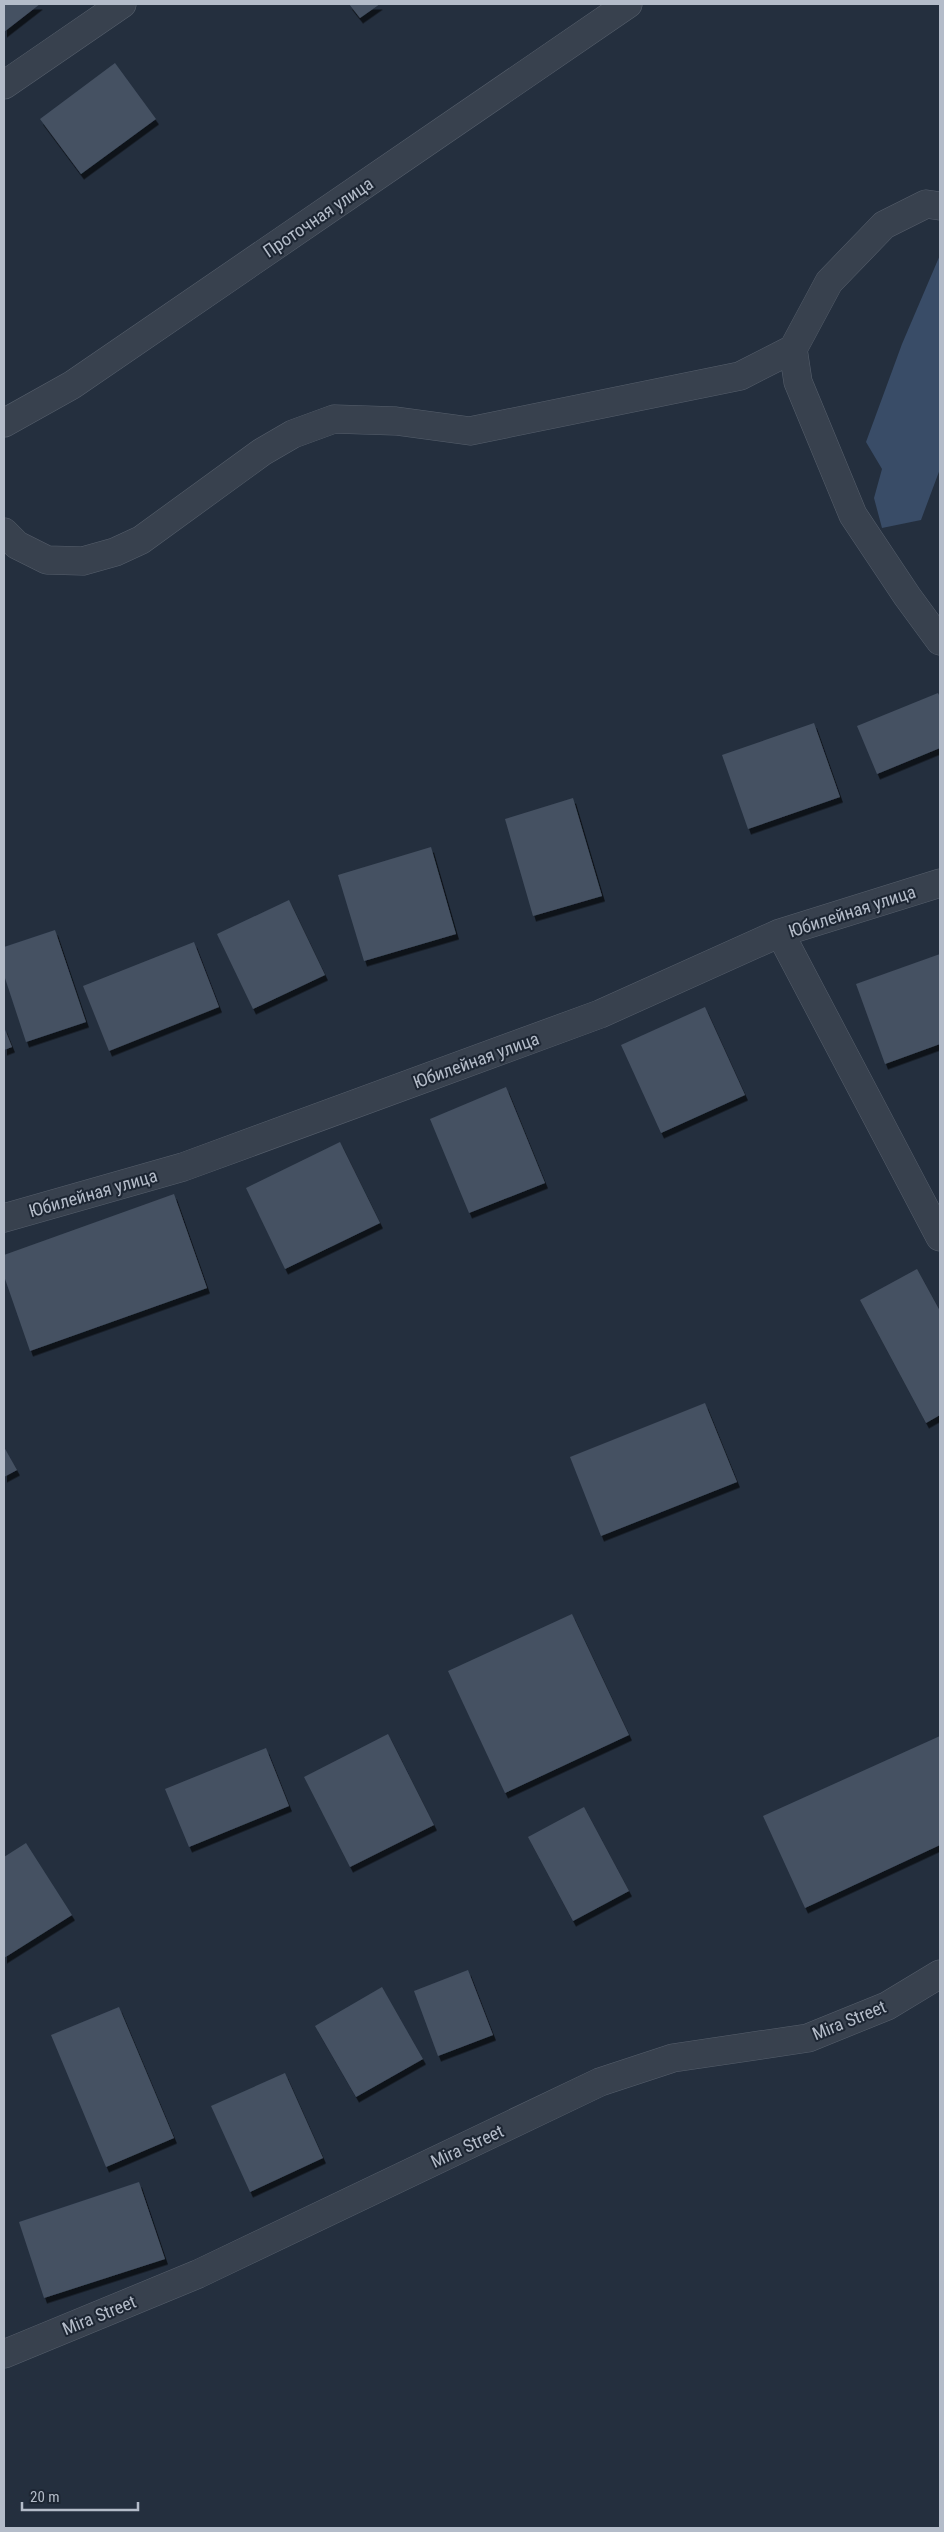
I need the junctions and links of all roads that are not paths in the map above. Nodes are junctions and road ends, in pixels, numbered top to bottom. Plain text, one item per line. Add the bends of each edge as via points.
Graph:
1 (122, 4) edge
2 (628, 4) edge
3 (4, 85) edge
4 (940, 206) edge
5 (793, 349) junction
6 (4, 423) edge
7 (4, 532) edge
8 (940, 641) edge
9 (940, 883) edge
10 (780, 934) junction
11 (4, 1218) edge
12 (940, 1237) edge
13 (940, 1974) edge
14 (4, 2354) edge

1 - 3 street
2 - 6 street, Проточная улица via 72,386
4 - 5 street via 926,204 884,225 830,282
5 - 7 street via 740,376 470,431 396,421 334,420 293,434 262,452 141,540 83,561 47,560 17,545
5 - 8 street via 798,382 853,514
9 - 10 street, Юбилейная улица
10 - 11 street, Юбилейная улица via 600,1014 201,1160
10 - 12 street
13 - 14 street, Mira Street via 887,2006 808,2038 673,2058 600,2082 198,2274

